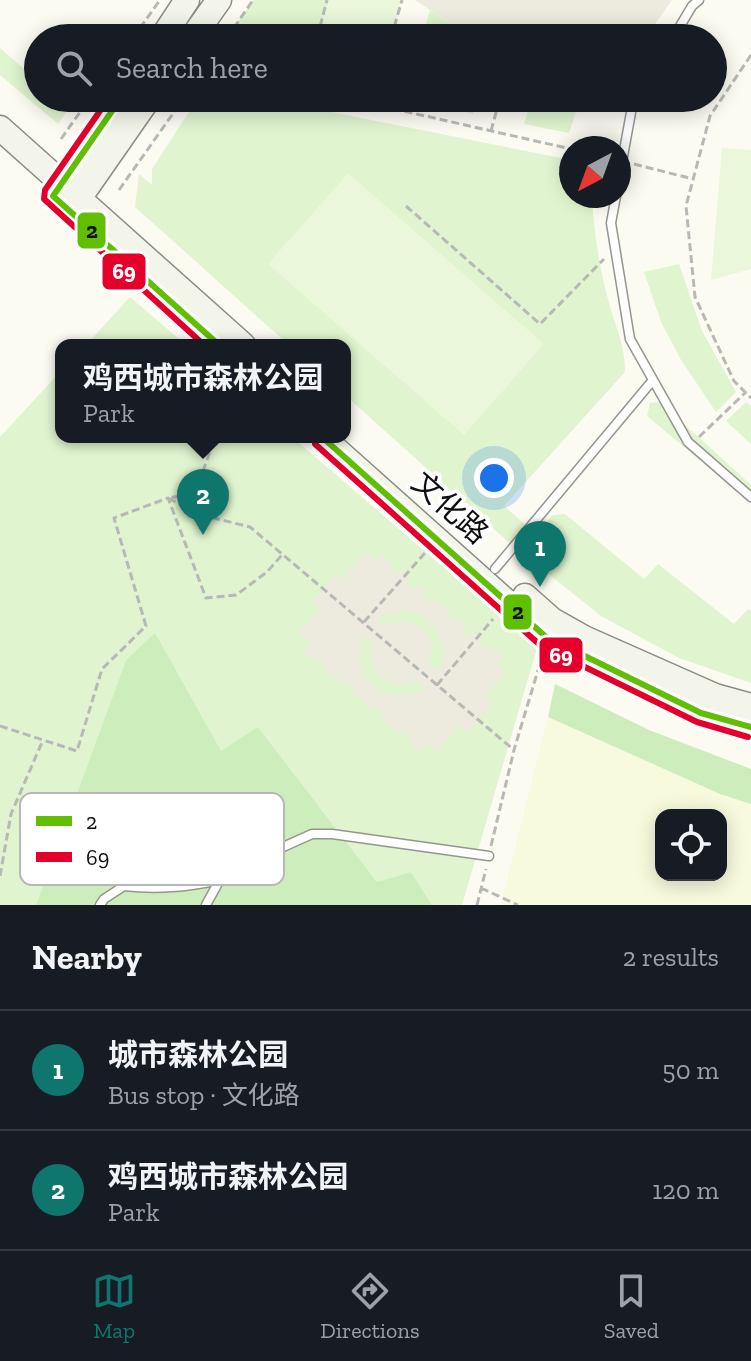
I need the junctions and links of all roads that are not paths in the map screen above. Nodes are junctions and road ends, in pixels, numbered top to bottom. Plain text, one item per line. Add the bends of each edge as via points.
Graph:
1 (187, 0) edge
2 (219, 0) edge
3 (699, 0) edge
4 (171, 24) edge
5 (202, 24) edge
6 (681, 24) edge
7 (113, 112) edge
8 (137, 112) edge
9 (631, 112) edge
10 (0, 128) edge
11 (627, 136) edge
12 (0, 150) edge
13 (66, 197) junction
14 (614, 208) edge
15 (213, 339) edge
16 (236, 339) edge
17 (653, 380) junction
18 (351, 441) edge
19 (329, 443) edge
20 (751, 497) edge
21 (495, 569) junction
22 (751, 706) edge
23 (751, 727) edge
24 (284, 847) edge
25 (489, 856) road end
26 (197, 885) edge
27 (217, 885) edge
28 (100, 905) edge
29 (206, 905) edge

1 - 4 main road
2 - 5 main road
3 - 6 lane
7 - 13 main road
8 - 13 main road
9 - 11 lane
10 - 13 main road
12 - 13 main road
13 - 15 main road
13 - 16 main road
14 - 17 lane via 611,223 630,339
17 - 20 lane via 691,445
17 - 21 lane
18 - 21 main road, 文化路
19 - 23 main road, 文化路 via 546,637 701,713
21 - 22 main road, 文化路 via 552,620 584,638 715,696
24 - 25 lane via 312,834 332,834
26 - 28 lane via 153,890 124,886
27 - 29 lane

